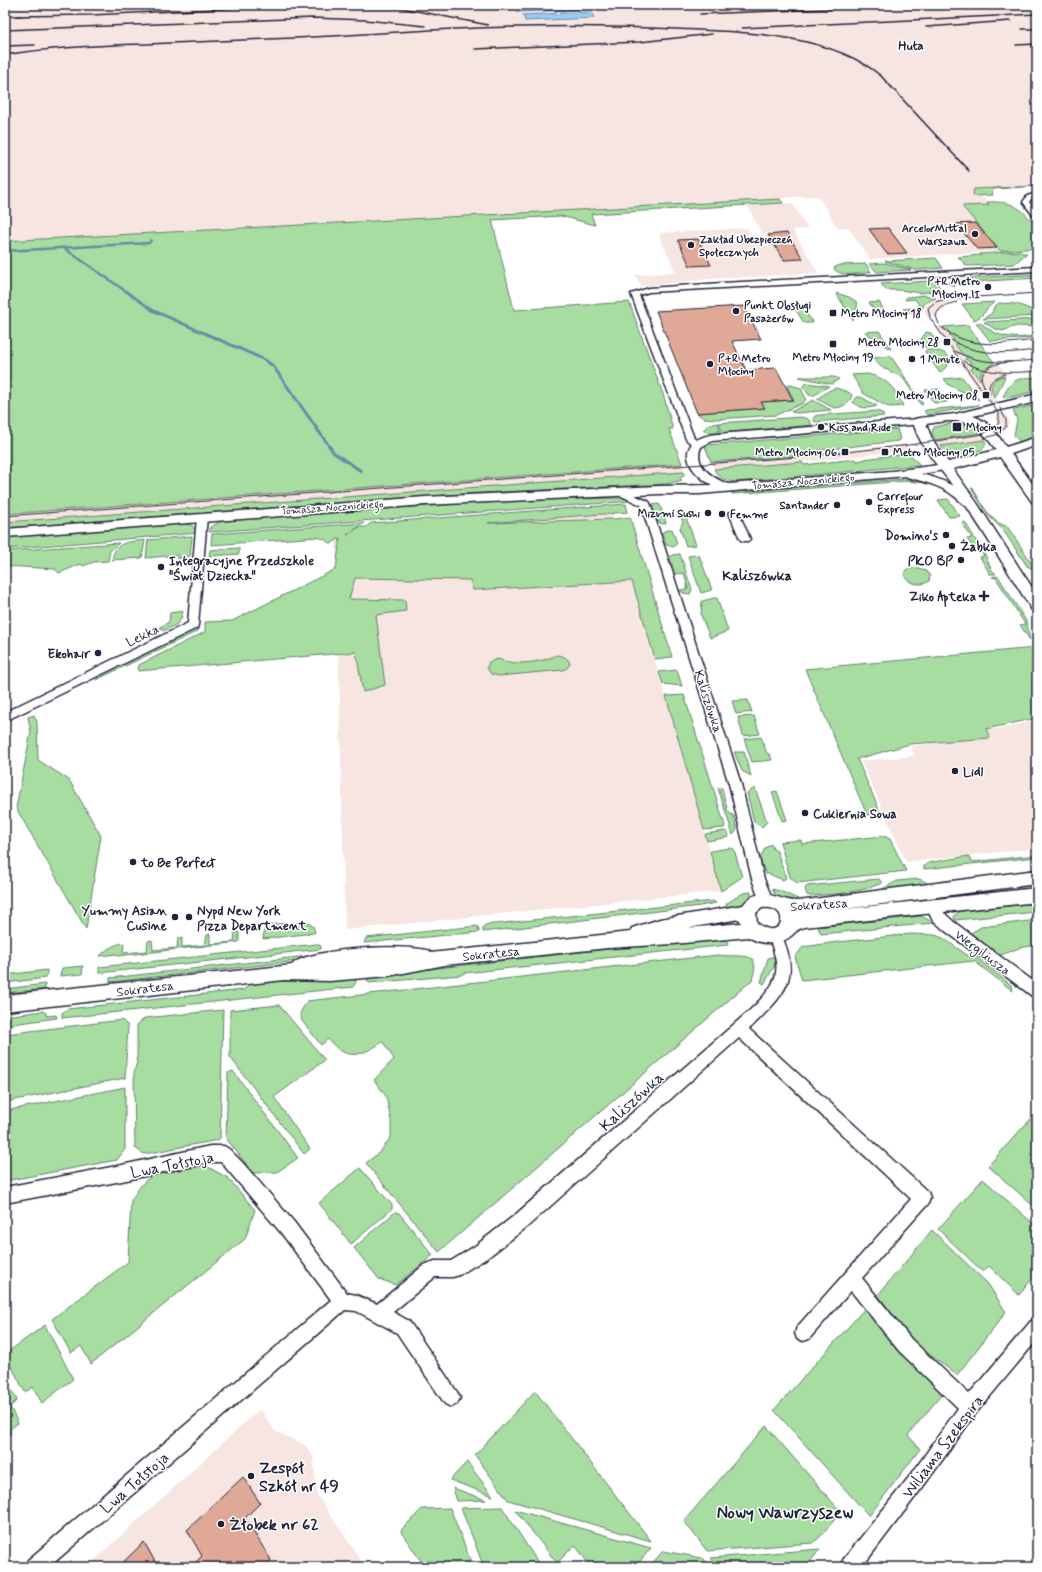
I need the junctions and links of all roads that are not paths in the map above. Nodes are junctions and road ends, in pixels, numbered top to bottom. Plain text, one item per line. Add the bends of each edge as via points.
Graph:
1 (1037, 195) edge
2 (1037, 217) edge
3 (1037, 269) edge
4 (883, 278) junction
5 (636, 294) junction
6 (1037, 398) edge
7 (956, 417) junction
8 (918, 422) junction
9 (1037, 441) edge
10 (696, 444) junction
11 (1003, 452) junction
12 (946, 466) junction
13 (697, 469) junction
14 (892, 474) junction
15 (725, 487) junction
16 (659, 490) junction
17 (620, 492) junction
18 (1037, 499) edge
19 (645, 503) junction
20 (972, 505) junction
21 (734, 513) dead end
22 (202, 517) junction
23 (5, 533) edge
24 (745, 539) dead end
25 (1037, 606) edge
26 (5, 717) edge
27 (1037, 877) edge
28 (1037, 895) edge
29 (766, 900) junction
30 (783, 906) junction
31 (933, 907) junction
32 (748, 911) junction
33 (790, 925) junction
34 (753, 929) junction
35 (775, 936) junction
36 (608, 940) junction
37 (1037, 992) edge
38 (5, 1003) edge
39 (739, 1029) junction
40 (5, 1195) edge
41 (852, 1278) junction
42 (342, 1301) junction
43 (379, 1313) junction
44 (1037, 1326) edge
45 (803, 1333) dead end
46 (452, 1398) dead end
47 (970, 1407) junction
48 (35, 1567) edge
49 (850, 1567) edge

1 - 2 street via 1030,197 1026,202
3 - 4 street
4 - 5 street via 844,283
4 - 5 street via 653,290
5 - 10 street via 690,439
6 - 7 main road
7 - 8 main road
7 - 11 main road via 984,427
8 - 10 street via 717,437 703,439
8 - 12 main road via 920,430
9 - 11 main road
10 - 13 street via 694,456
11 - 12 main road
11 - 18 main road
12 - 14 street, Tomasza Nocznickiego
12 - 20 main road
13 - 15 street via 713,482
13 - 16 street, Tomasza Nocznickiego via 692,478 685,483
14 - 15 street, Tomasza Nocznickiego
14 - 20 street via 912,475 935,481 956,491
15 - 16 street, Tomasza Nocznickiego
16 - 17 street, Tomasza Nocznickiego
16 - 19 street
17 - 19 street
17 - 22 street, Tomasza Nocznickiego via 425,501
19 - 29 street, Kaliszówka via 735,784 758,879
20 - 25 main road
21 - 24 street
22 - 23 street, Tomasza Nocznickiego
22 - 26 street, Lekka via 193,625
27 - 30 street, Sokratesa via 803,907
28 - 31 street, Sokratesa
29 - 30 street, Sokratesa
29 - 32 street, Sokratesa via 754,903
30 - 33 street via 790,917
31 - 33 street, Sokratesa via 803,920
31 - 37 street, Wergiliusza via 936,915 948,926
32 - 34 street via 748,920
32 - 36 street, Sokratesa via 660,926
33 - 35 street, Sokratesa via 784,933
34 - 35 street, Sokratesa via 763,935
34 - 36 street, Sokratesa
35 - 39 street, Kaliszówka via 784,966 781,982 766,1003
36 - 38 street, Sokratesa via 445,958 388,968 330,973 284,972
39 - 41 street via 922,1198
39 - 43 street, Kaliszówka via 521,1221 481,1252 452,1270 439,1268 430,1271
40 - 42 street, Lwa Tołstoja via 122,1174 210,1154 224,1154 288,1228
41 - 45 street
41 - 47 street via 905,1345
42 - 43 street via 356,1303
42 - 48 street, Lwa Tołstoja
43 - 46 street via 403,1327
44 - 47 street, Wiliama Szekspira
47 - 49 street, Wiliama Szekspira

